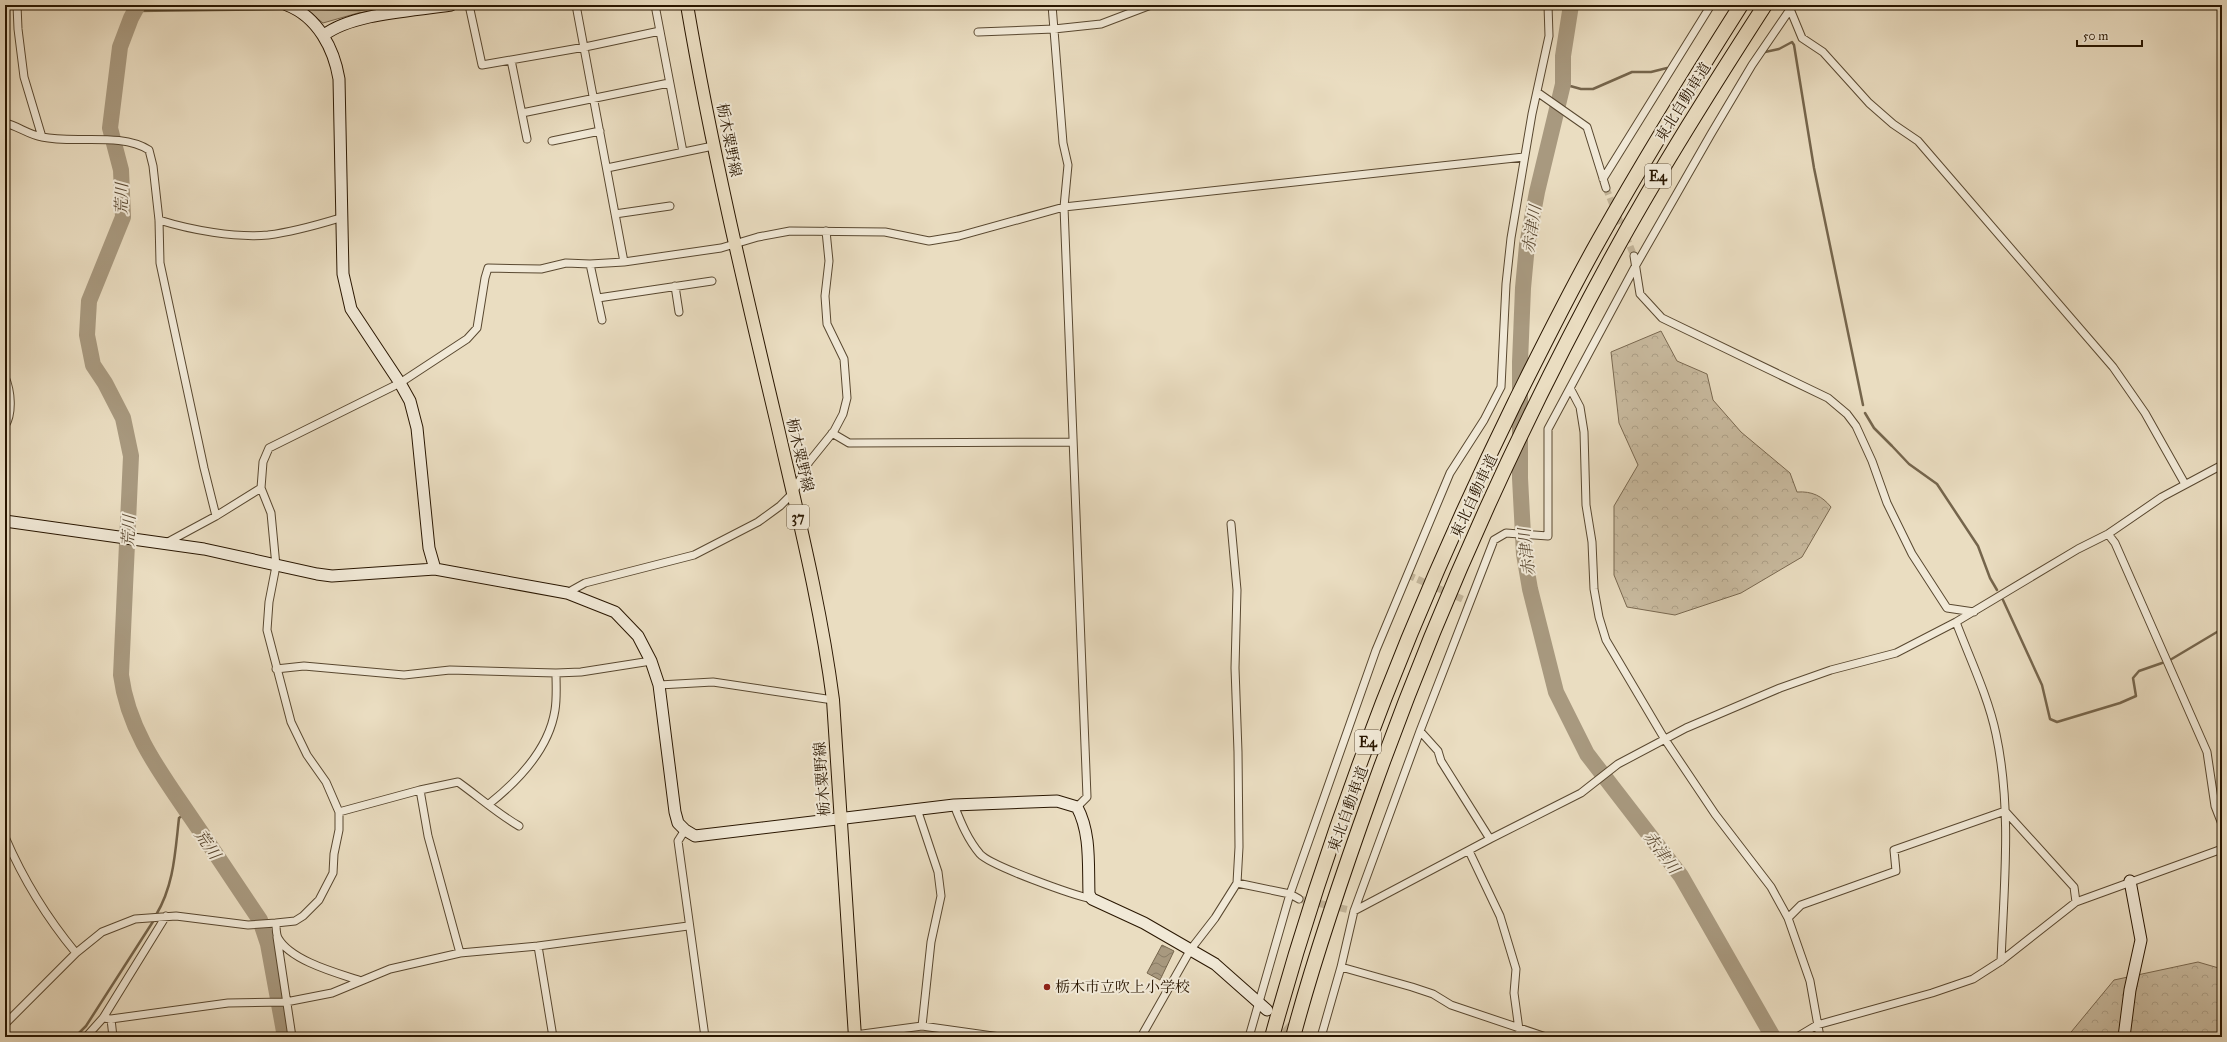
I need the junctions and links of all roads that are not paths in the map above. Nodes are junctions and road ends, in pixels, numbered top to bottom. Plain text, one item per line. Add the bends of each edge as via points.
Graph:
1 (17, 5) edge
2 (288, 5) edge
3 (451, 5) edge
4 (469, 5) edge
5 (576, 5) edge
6 (655, 5) edge
7 (687, 5) edge
8 (1052, 5) edge
9 (1151, 5) edge
10 (1548, 5) edge
11 (1710, 5) edge
12 (1741, 5) edge
13 (1765, 5) edge
14 (1792, 7) edge
15 (1054, 29) junction
16 (660, 31) junction
17 (978, 32) dead end
18 (324, 35) junction
19 (585, 47) junction
20 (511, 60) junction
21 (669, 83) junction
22 (1537, 92) junction
23 (594, 100) junction
24 (522, 113) junction
25 (5, 123) edge
26 (600, 131) junction
27 (42, 137) junction
28 (527, 139) dead end
29 (552, 142) dead end
30 (713, 146) junction
31 (683, 152) junction
32 (1524, 157) junction
33 (607, 168) junction
34 (1603, 179) junction
35 (1606, 188) tunnel mouth
36 (670, 206) dead end
37 (1064, 207) junction
38 (615, 214) junction
39 (340, 218) junction
40 (159, 220) junction
41 (826, 232) junction
42 (735, 244) junction
43 (1634, 256) tunnel mouth
44 (624, 262) junction
45 (590, 264) junction
46 (1636, 265) junction
47 (712, 281) dead end
48 (675, 286) junction
49 (598, 298) junction
50 (679, 312) dead end
51 (602, 320) dead end
52 (5, 377) edge
53 (400, 383) junction
54 (1570, 388) junction
55 (5, 426) edge
56 (832, 433) junction
57 (1073, 442) junction
58 (2221, 468) edge
59 (2185, 484) junction
60 (261, 488) junction
61 (793, 493) junction
62 (216, 516) junction
63 (5, 521) edge
64 (1231, 524) dead end
65 (2108, 534) junction
66 (165, 544) junction
67 (276, 566) junction
68 (435, 569) junction
69 (568, 593) junction
70 (1974, 612) junction
71 (1956, 622) junction
72 (651, 662) junction
73 (276, 669) junction
74 (556, 673) junction
75 (658, 686) junction
76 (833, 700) junction
77 (1420, 731) junction
78 (1664, 738) junction
79 (420, 790) junction
80 (489, 804) junction
81 (954, 805) junction
82 (1077, 807) junction
83 (917, 809) junction
84 (2006, 811) junction
85 (339, 812) junction
86 (841, 818) junction
87 (2222, 824) edge
88 (519, 826) dead end
89 (685, 830) junction
90 (5, 837) edge
91 (1490, 839) junction
92 (2222, 849) edge
93 (1469, 851) junction
94 (2130, 881) junction
95 (1237, 883) junction
96 (1290, 894) junction
97 (1092, 900) junction
98 (1299, 900) tunnel mouth
99 (2076, 902) junction
100 (1354, 911) junction
101 (166, 916) junction
102 (1788, 918) junction
103 (276, 923) junction
104 (688, 926) junction
105 (277, 937) junction
106 (538, 946) junction
107 (1191, 949) junction
108 (76, 953) junction
109 (460, 953) junction
110 (2002, 961) junction
111 (1341, 967) junction
112 (361, 981) junction
113 (286, 1002) junction
114 (1263, 1006) junction
115 (103, 1018) junction
116 (111, 1019) junction
117 (5, 1024) edge
118 (1817, 1025) junction
119 (922, 1026) junction
120 (1519, 1027) junction
121 (855, 1036) edge
122 (86, 1037) edge
123 (113, 1037) edge
124 (292, 1037) edge
125 (553, 1037) edge
126 (705, 1037) edge
127 (1000, 1037) edge
128 (1141, 1037) edge
129 (1249, 1037) edge
130 (1272, 1037) edge
131 (1293, 1037) edge
132 (1321, 1037) edge
133 (1520, 1037) edge
134 (1546, 1037) edge
135 (1797, 1037) edge
136 (1820, 1037) edge
137 (2124, 1037) edge

1 - 27 street via 24,77
2 - 18 street via 308,18
3 - 18 street via 361,19 342,24
4 - 20 street via 482,65
5 - 19 street
6 - 16 street
7 - 30 main road, 栃木粟野線 / 37
8 - 15 street
9 - 15 street via 1101,24
10 - 22 street via 1549,36
11 - 34 street
12 - 130 highway, 東北自動車道 / E4 via 1651,149 1562,308 1488,457 1432,580 1375,723 1333,840
13 - 131 highway, 東北自動車道 / E4 via 1667,161 1614,252 1562,352 1488,506 1450,591 1395,728 1325,928
14 - 46 street via 1752,65
14 - 59 street via 1802,38 1823,52 1869,103 1918,140 2113,367 2145,413
15 - 17 street
15 - 37 street via 1062,136 1068,165
16 - 19 street
16 - 21 street
18 - 39 street via 332,48 339,79
19 - 20 street
19 - 23 street
20 - 24 street
21 - 23 street
21 - 31 street
22 - 32 street
22 - 34 street via 1586,127
23 - 24 street
23 - 26 street
24 - 28 street
25 - 27 street
26 - 29 street
26 - 33 street
27 - 40 street via 125,142 140,144 149,150
30 - 31 street
30 - 42 main road, 栃木粟野線 / 37
31 - 33 street
32 - 37 street
32 - 96 street via 1506,284 1501,387 1484,420 1450,473 1376,650
33 - 38 street
34 - 35 street
36 - 38 street
37 - 41 street via 960,236 929,241 885,232
37 - 57 street
38 - 44 street
39 - 40 street via 267,235 234,234 177,226
39 - 53 street via 343,274 351,309
40 - 62 street via 160,263
41 - 42 street via 790,231
41 - 56 street via 829,261 825,296 827,324 844,360 848,388 843,414
42 - 44 street
42 - 61 main road, 栃木粟野線 / 37
43 - 46 street
44 - 45 street
45 - 49 street
45 - 53 street via 566,263 541,269 488,268 477,328 467,339
46 - 54 street
46 - 70 street via 1640,294 1662,318 1828,398 1847,414 1856,426 1887,503 1912,554 1947,608
47 - 48 street
48 - 49 street
48 - 50 street
49 - 51 street
52 - 55 street via 10,401 9,420
53 - 60 street via 269,448 263,462
53 - 68 street via 410,401 417,428 429,548
54 - 77 street via 1548,429 1548,536 1506,533 1494,540
54 - 78 street via 1580,407 1584,432 1586,505 1592,542 1598,617 1618,664
56 - 57 street via 849,443
56 - 61 street via 809,462
57 - 82 street via 1087,797
58 - 59 street
59 - 65 street
60 - 62 street
60 - 67 street via 271,513
61 - 69 street via 758,522 694,555 585,583
61 - 76 main road, 栃木粟野線 / 37 via 823,631
62 - 66 street
63 - 66 street
64 - 95 street via 1237,590
65 - 70 street
65 - 87 street via 2115,543 2207,752 2215,806
66 - 67 street via 204,549
67 - 68 street via 332,576
67 - 73 street via 267,630
68 - 69 street
69 - 72 street via 615,612 638,636
70 - 71 street
71 - 78 street via 1896,654 1831,670 1780,688
71 - 84 street via 1996,733
72 - 74 street
72 - 75 street
73 - 74 street via 304,666 404,675 450,670
73 - 85 street via 291,722 307,755 326,782
74 - 80 street via 555,710 541,746 516,780
75 - 76 street via 713,682
75 - 89 street via 675,812 678,823
76 - 86 main road, 栃木粟野線 / 37
77 - 91 street via 1438,752 1441,761
77 - 100 street
78 - 91 street via 1613,767 1584,791
78 - 102 street via 1715,814 1771,887
79 - 80 street via 458,782
79 - 85 street
79 - 109 street via 428,836
80 - 88 street
81 - 82 street via 1057,801
81 - 83 street
81 - 97 street via 966,834 982,856
82 - 97 street via 1083,818 1088,841 1089,894
83 - 86 street
83 - 119 street via 938,872 941,896 931,942
84 - 99 street via 2074,886
84 - 102 street via 1894,850 1896,871 1801,905
84 - 110 street via 2007,866
85 - 103 street via 333,873 319,900 295,921
86 - 89 street via 716,835 695,836
86 - 121 main road, 栃木粟野線 / 37
89 - 104 street via 678,841
90 - 108 street via 30,888
91 - 93 street
92 - 94 street
93 - 100 street
93 - 120 street via 1500,916 1516,969 1514,993
94 - 99 street
94 - 137 street via 2141,940
95 - 96 street
95 - 107 street
96 - 98 street
96 - 114 street
97 - 107 street via 1144,923
99 - 110 street
100 - 111 street
101 - 103 street via 248,925
101 - 108 street via 135,919 102,932
101 - 115 street
102 - 118 street via 1810,981
103 - 105 street
104 - 106 street
104 - 126 street
105 - 112 street via 288,951 324,968
105 - 113 street
106 - 109 street
106 - 125 street
107 - 114 street via 1215,964
107 - 128 street
108 - 117 street
109 - 112 street via 390,969
110 - 118 street via 1973,979
111 - 120 street via 1433,994 1452,1005
111 - 132 street
112 - 113 street via 332,993
113 - 116 street via 228,1003
113 - 124 street
114 - 129 street
115 - 116 street
115 - 122 street
116 - 123 street
118 - 135 street
118 - 136 street
119 - 121 street
119 - 127 street
120 - 133 street
120 - 134 street

